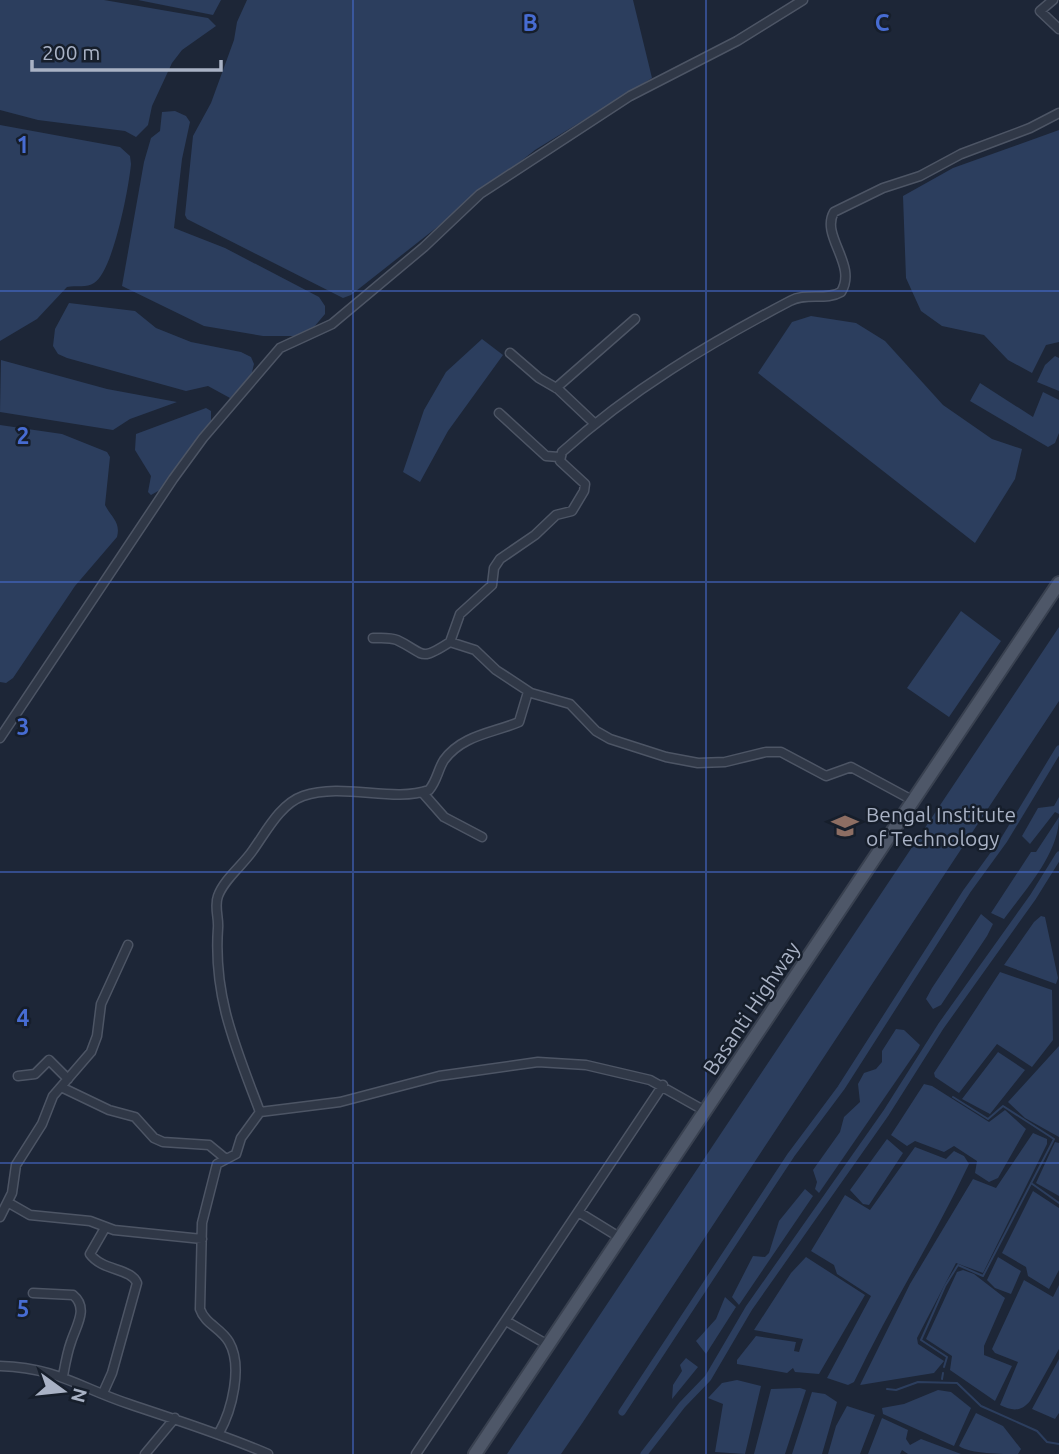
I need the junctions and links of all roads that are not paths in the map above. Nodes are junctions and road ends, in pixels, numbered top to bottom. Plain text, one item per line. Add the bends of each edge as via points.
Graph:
1 (803, 0) edge
2 (1053, 0) edge
3 (1059, 29) edge
4 (1059, 113) edge
5 (635, 320) dead end
6 (510, 354) dead end
7 (556, 388) junction
8 (499, 412) dead end
9 (594, 423) junction
10 (559, 457) junction
11 (1059, 583) edge
12 (373, 638) dead end
13 (450, 642) junction
14 (528, 692) junction
15 (0, 738) edge
16 (422, 792) junction
17 (912, 800) junction
18 (481, 837) dead end
19 (128, 945) dead end
20 (18, 1076) dead end
21 (68, 1079) junction
22 (663, 1085) junction
23 (61, 1087) junction
24 (705, 1111) junction
25 (260, 1112) junction
26 (226, 1159) junction
27 (9, 1203) junction
28 (579, 1213) junction
29 (0, 1217) edge
30 (105, 1228) junction
31 (619, 1237) junction
32 (202, 1239) junction
33 (33, 1293) dead end
34 (506, 1321) junction
35 (548, 1345) junction
36 (0, 1366) edge
37 (63, 1376) junction
38 (103, 1393) junction
39 (175, 1418) junction
40 (219, 1433) junction
41 (145, 1454) edge
42 (268, 1454) edge
43 (416, 1454) edge
44 (475, 1454) edge

1 - 15 street via 629,96 537,155 480,194 332,324 280,348 173,479
2 - 3 street via 1040,11
4 - 9 street via 834,212 832,227 846,274 841,292 789,301 680,362
5 - 7 street
6 - 7 street
7 - 9 street
8 - 10 street via 546,456
9 - 10 street
10 - 13 street via 584,484 579,502 500,559 492,585 465,607
11 - 17 main road, Basanti Highway
12 - 13 street via 395,639 422,654
13 - 14 street via 475,650
14 - 16 street via 519,722 459,746 445,758 432,787
14 - 17 street via 570,704 602,736 666,757 718,763 781,752 826,776 851,767
16 - 18 street via 444,817
16 - 25 street via 345,790 298,799 266,829 220,892 216,945 220,999
17 - 24 main road, Basanti Highway
19 - 21 street via 101,1004 91,1052
20 - 21 street via 35,1074 49,1060
21 - 23 street
22 - 24 street
22 - 25 street via 586,1065 518,1063 439,1076 340,1102
22 - 28 street
23 - 26 street via 108,1110 135,1117 145,1131 163,1142 209,1145
23 - 27 street via 16,1165
24 - 31 main road, Basanti Highway
25 - 26 street via 244,1132 236,1154
26 - 32 street via 217,1164 204,1209
27 - 29 street
27 - 30 street via 30,1214 90,1221
28 - 31 street
28 - 34 street
30 - 32 street
30 - 38 street via 90,1254 102,1265 133,1276 137,1283
31 - 35 main road, Basanti Highway
32 - 40 street via 200,1309 229,1341 233,1356 233,1400
33 - 37 street via 73,1295 79,1303 80,1321
34 - 35 street
34 - 43 street
35 - 44 main road, Basanti Highway
36 - 37 street
37 - 38 street
38 - 39 street
39 - 40 street
39 - 41 street
40 - 42 street

